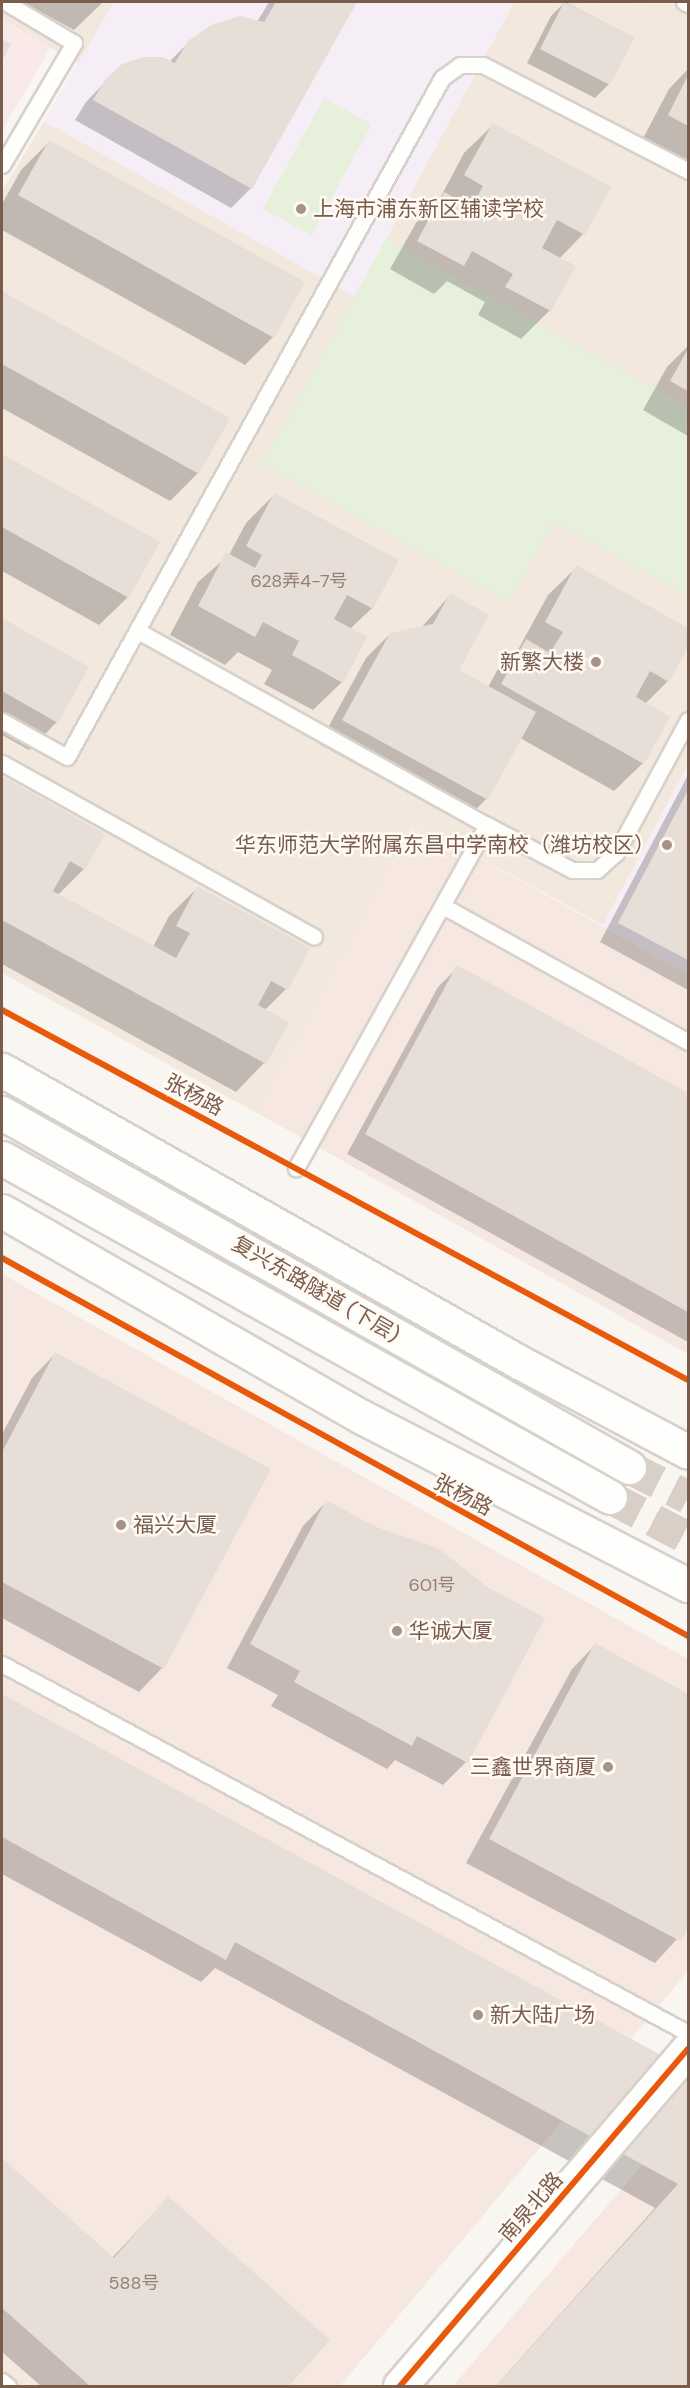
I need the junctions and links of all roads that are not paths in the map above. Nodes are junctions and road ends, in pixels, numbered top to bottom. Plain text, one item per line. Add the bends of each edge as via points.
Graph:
1 (5, 2) edge
2 (684, 2) edge
3 (688, 4) edge
4 (2, 165) edge
5 (688, 171) edge
6 (138, 631) junction
7 (688, 720) edge
8 (2, 721) edge
9 (2, 763) edge
10 (487, 825) junction
11 (443, 906) junction
12 (314, 937) dead end
13 (688, 1042) edge
14 (2, 1070) edge
15 (2, 1113) edge
16 (2, 1158) edge
17 (296, 1168) dead end
18 (2, 1211) edge
19 (688, 1452) edge
20 (629, 1467) tunnel mouth
21 (610, 1497) tunnel mouth
22 (688, 1585) edge
23 (2, 1664) edge
24 (688, 2033) edge
25 (688, 2049) edge
26 (2, 2381) edge
27 (8, 2386) edge
28 (399, 2386) edge

1 - 4 lane via 74,42
2 - 3 lane
5 - 6 lane via 483,65 460,65 442,78
6 - 8 lane via 67,757
6 - 10 lane
7 - 10 lane via 616,853 597,870 572,870
9 - 12 lane
10 - 11 lane
11 - 13 lane
11 - 17 lane
14 - 19 main road via 519,1362
15 - 20 main road, 复兴东路隧道 (下层)
16 - 21 main road, 复兴东路隧道 (下层)
18 - 22 main road, 张杨路 via 363,1417
23 - 24 lane
25 - 28 main road, 南泉北路
26 - 27 lane

